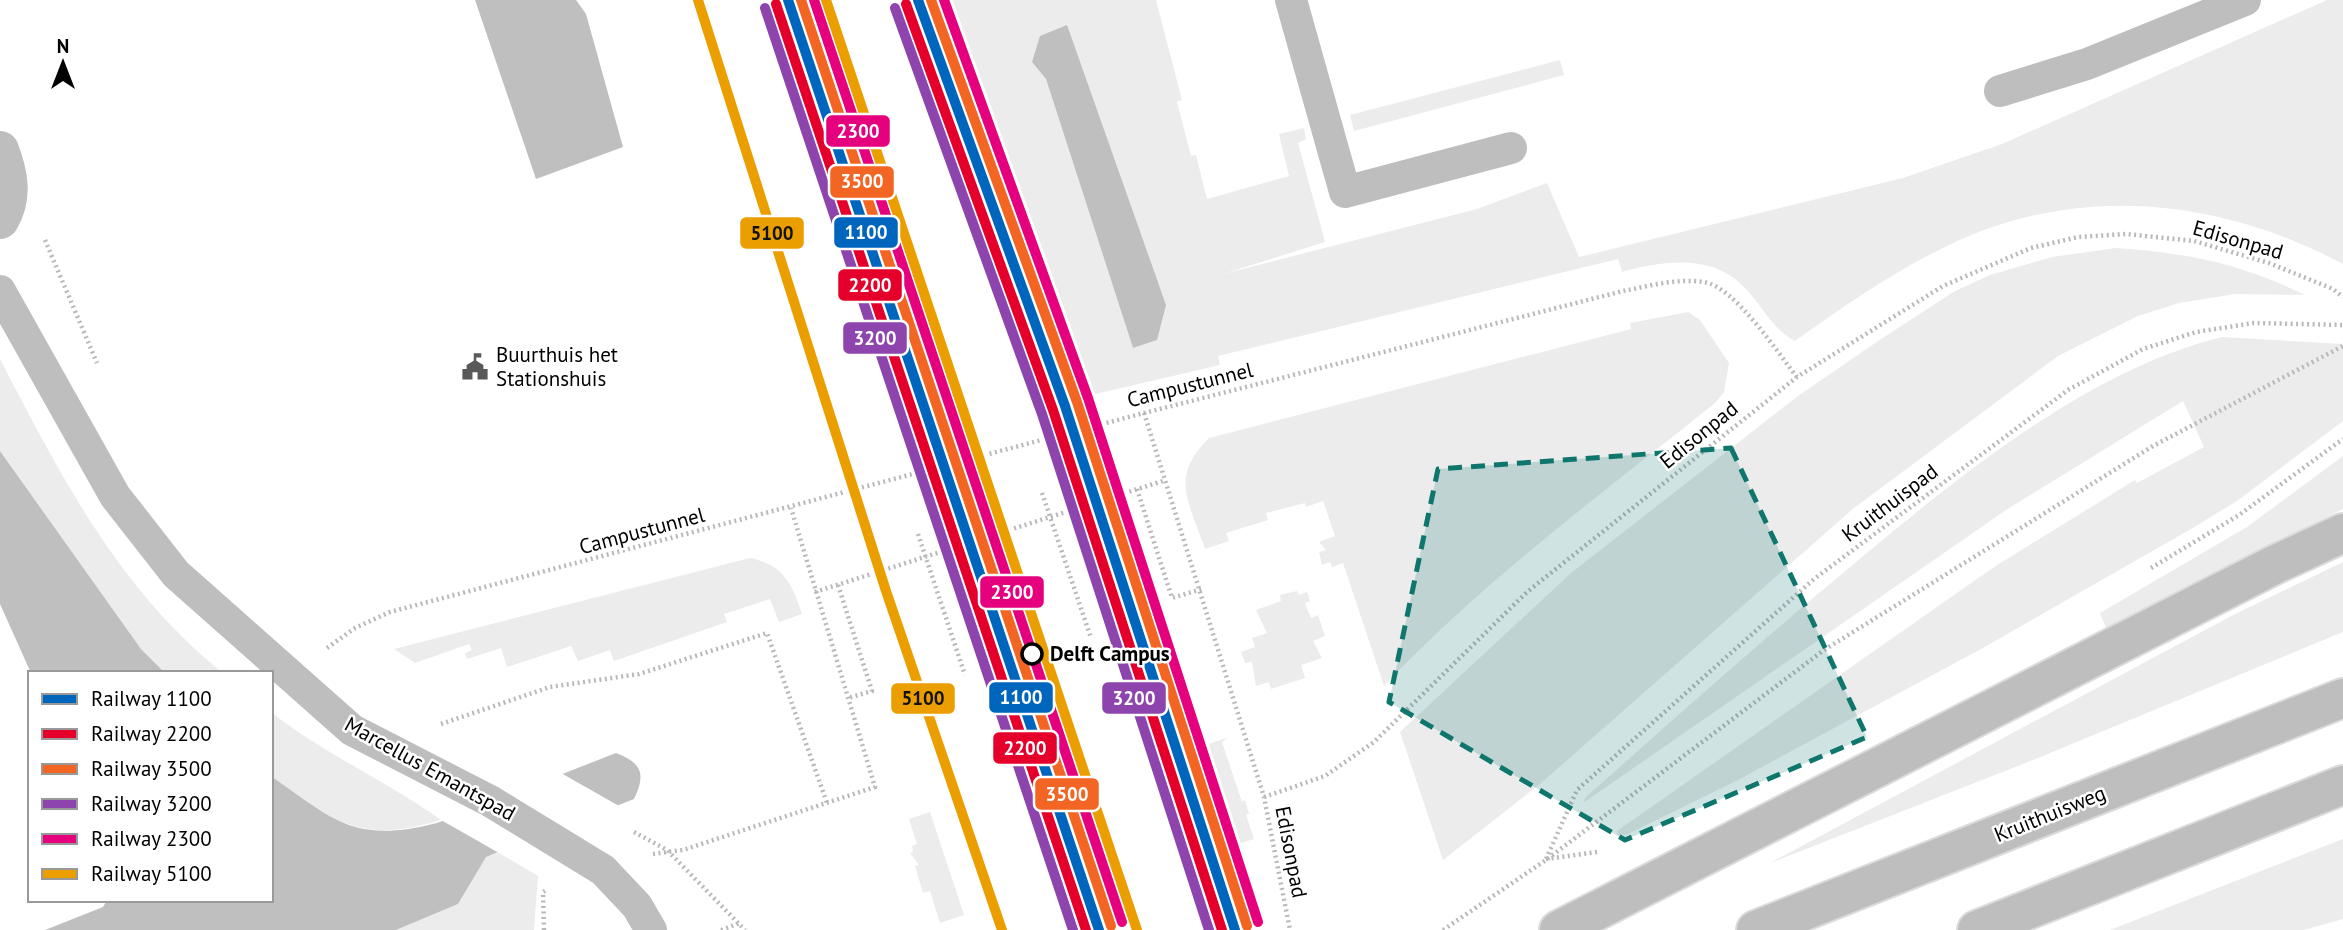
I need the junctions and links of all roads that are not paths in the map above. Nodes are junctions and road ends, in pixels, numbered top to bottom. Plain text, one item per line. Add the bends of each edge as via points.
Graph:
1 (1291, 0) edge
2 (2245, 0) edge
3 (2000, 91) dead end
4 (1511, 148) dead end
5 (0, 150) edge
6 (3, 215) edge
7 (0, 291) edge
8 (2343, 533) edge
9 (2343, 698) edge
10 (2343, 785) edge
11 (1564, 928) edge
12 (651, 930) edge
13 (1756, 930) edge
14 (1977, 930) edge

1 - 4 lane via 1345,192
2 - 3 lane via 2087,64
5 - 6 main road via 10,176
7 - 12 lane, Marcellus Emantspad via 115,496 176,574 352,730 489,801 603,870 637,906
8 - 11 main road
9 - 13 main road, Kruithuisweg
10 - 14 main road

